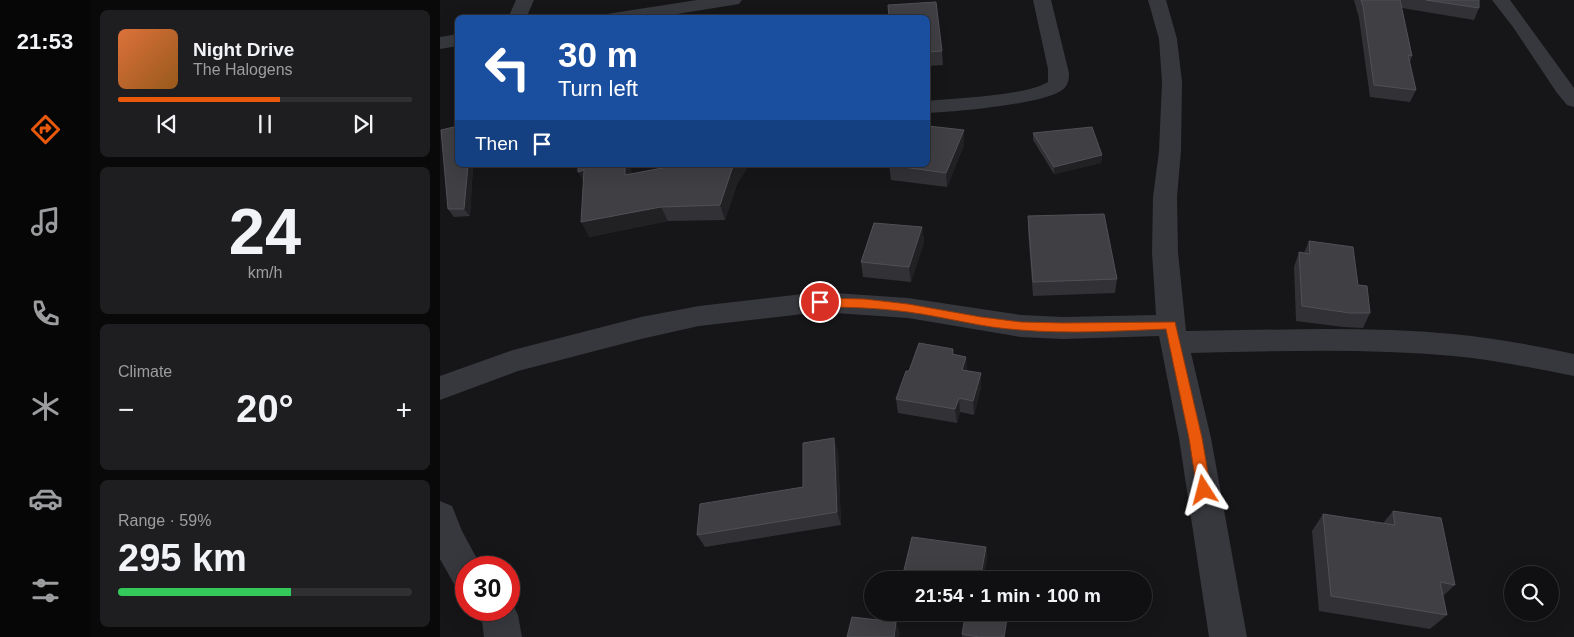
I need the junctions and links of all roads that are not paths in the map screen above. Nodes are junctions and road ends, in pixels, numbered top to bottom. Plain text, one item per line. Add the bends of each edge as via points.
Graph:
1 (525, 0) edge
2 (733, 0) edge
3 (1042, 0) edge
4 (1157, 0) edge
5 (1501, 0) edge
6 (518, 15) edge
7 (633, 15) edge
8 (455, 40) edge
9 (440, 43) edge
10 (1574, 101) edge
11 (930, 107) edge
12 (1174, 333) junction
13 (1574, 365) edge
14 (441, 391) edge
15 (440, 517) edge
16 (457, 556) edge
17 (501, 621) edge
18 (503, 637) edge
19 (1228, 637) edge

1 - 6 street
2 - 7 street
3 - 11 street via 1058,69 1057,86 1022,96
4 - 12 street via 1168,40 1172,82 1165,198 1166,252
5 - 10 street
8 - 9 street
12 - 13 street via 1436,344 1526,355
12 - 14 street via 1021,326 908,308 820,302 699,316 641,328 513,361
12 - 19 street
15 - 16 street
17 - 18 street

